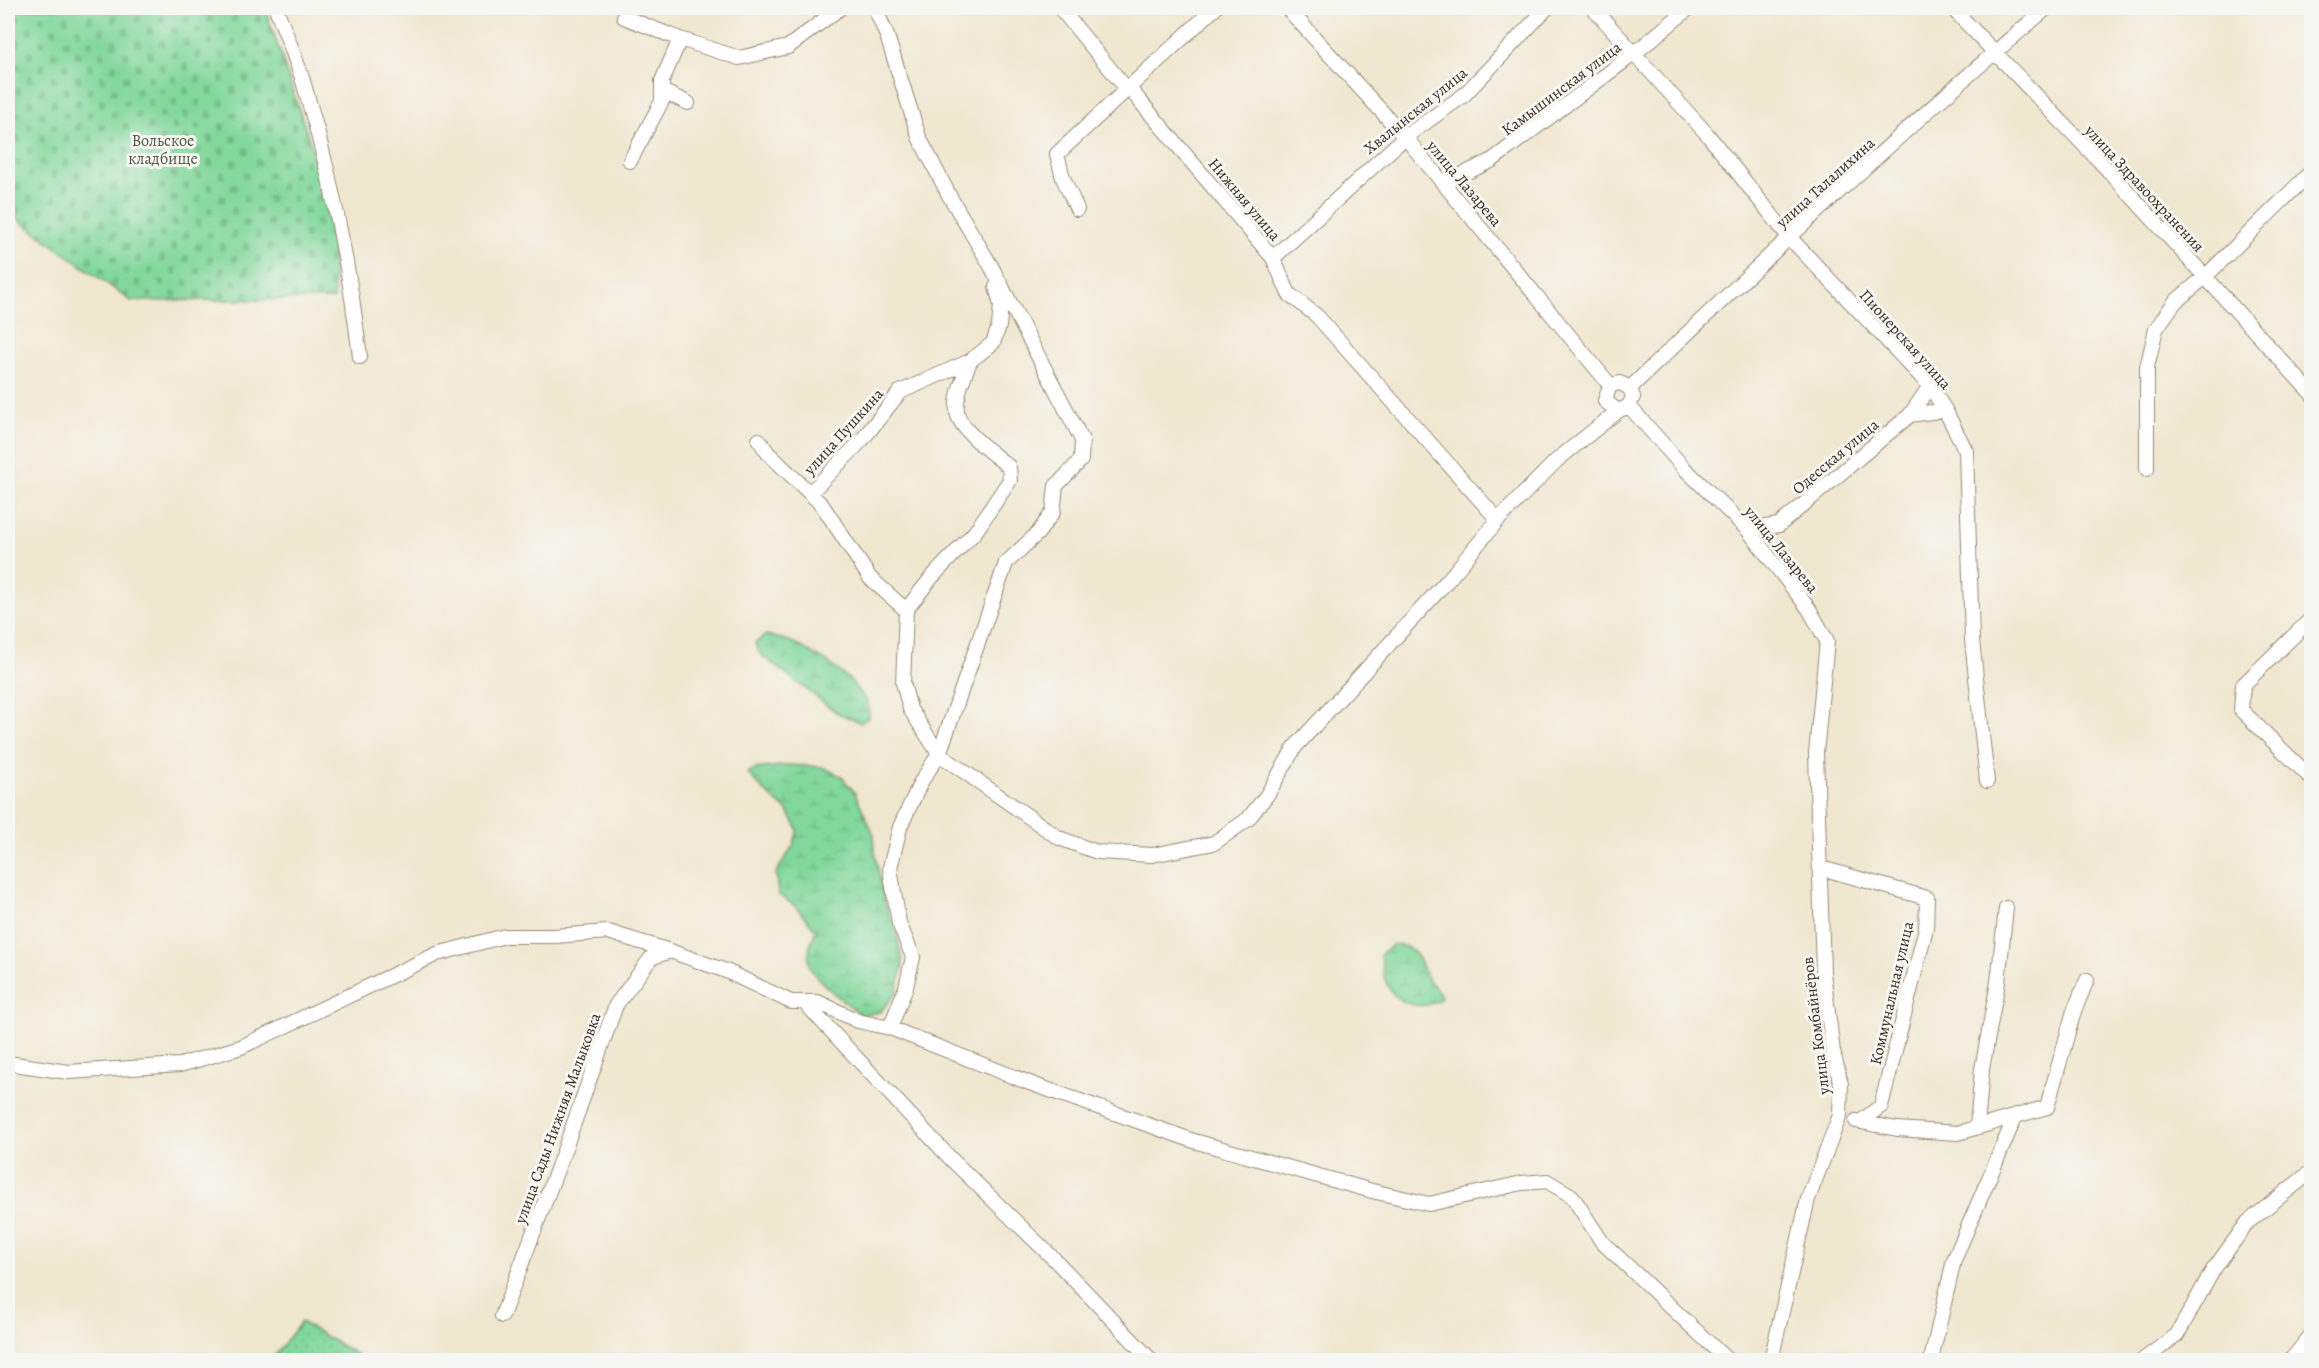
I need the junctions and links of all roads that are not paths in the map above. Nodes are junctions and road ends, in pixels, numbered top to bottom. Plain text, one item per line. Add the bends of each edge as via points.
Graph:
1 (276, 8) edge
2 (840, 8) edge
3 (875, 8) edge
4 (1060, 8) edge
5 (1213, 8) edge
6 (1287, 8) edge
7 (1547, 8) edge
8 (1593, 8) edge
9 (1689, 8) edge
10 (1952, 8) edge
11 (2048, 8) edge
12 (624, 17) dead end
13 (680, 39) junction
14 (1994, 52) junction
15 (1635, 53) junction
16 (1126, 87) junction
17 (662, 91) junction
18 (688, 103) dead end
19 (1405, 136) junction
20 (630, 161) dead end
21 (2312, 171) edge
22 (1444, 183) junction
23 (1077, 209) dead end
24 (1789, 237) junction
25 (1273, 258) junction
26 (991, 266) junction
27 (2205, 277) junction
28 (360, 357) dead end
29 (970, 362) junction
30 (1610, 385) junction
31 (1930, 386) junction
32 (1630, 388) junction
33 (2312, 394) edge
34 (1623, 408) junction
35 (1945, 410) junction
36 (1910, 415) junction
37 (759, 440) dead end
38 (2147, 469) dead end
39 (811, 492) junction
40 (1498, 520) junction
41 (1748, 530) junction
42 (906, 610) junction
43 (2312, 618) edge
44 (1827, 641) joint
45 (939, 754) junction
46 (2312, 779) edge
47 (1987, 781) dead end
48 (1821, 868) junction
49 (2006, 908) dead end
50 (670, 951) junction
51 (2087, 980) dead end
52 (804, 1002) junction
53 (890, 1028) junction
54 (8, 1063) edge
55 (1840, 1115) junction
56 (2016, 1115) junction
57 (1860, 1122) junction
58 (1977, 1127) junction
59 (2312, 1171) edge
60 (502, 1316) dead end
61 (2312, 1334) edge
62 (1151, 1360) edge
63 (1727, 1360) edge
64 (1771, 1360) edge
65 (1931, 1360) edge
66 (2143, 1360) edge
67 (2291, 1360) edge

1 - 28 street via 303,80 333,195
2 - 13 street via 788,47 739,58
3 - 26 street via 919,136
4 - 16 street, Нижняя улица
5 - 16 street
6 - 19 street, улица Лазарева
7 - 19 street, Хвалынская улица via 1464,94
8 - 15 street, Пионерская улица
9 - 15 street, Камышинская улица
10 - 14 street, улица Здравоохранения
11 - 14 street, улица Талалихина
12 - 13 street
13 - 17 street via 662,81
14 - 24 street, улица Талалихина
14 - 27 street, улица Здравоохранения
15 - 22 street, Камышинская улица via 1491,161
15 - 24 street, Пионерская улица via 1707,134
16 - 23 street via 1057,154
16 - 25 street, Нижняя улица
17 - 18 street
17 - 20 street via 662,101
19 - 22 street, улица Лазарева
19 - 25 street, Хвалынская улица
21 - 27 street
22 - 30 street, улица Лазарева
24 - 31 street, Пионерская улица
24 - 32 street, улица Талалихина
25 - 40 street, Нижняя улица via 1289,294 1317,316
26 - 29 street via 1001,305 999,326 993,343
26 - 45 street via 1082,440 1081,460 1056,486 1053,512 1038,533 1006,563
27 - 33 street, улица Здравоохранения
27 - 38 street via 2175,302 2156,329 2146,368
29 - 39 street, улица Пушкина via 900,392 862,440
29 - 42 street via 959,391 957,414 970,434 1009,467 1010,480 975,532
30 - 32 street via 1620,383
30 - 34 street via 1605,401
31 - 35 street, Пионерская улица
31 - 36 street, Одесская улица
32 - 34 street via 1633,397
34 - 40 street via 1557,460
34 - 41 street, улица Лазарева
35 - 36 street
35 - 47 street, Пионерская улица via 1966,451 1972,640
36 - 41 street, Одесская улица via 1779,525
37 - 39 street
39 - 42 street via 870,578
40 - 45 street via 1295,747 1248,819 1214,843 1152,855 1097,852 1059,838
41 - 44 street, улица Лазарева via 1809,609
42 - 45 street via 903,683 910,709
43 - 46 street via 2243,685 2241,710
44 - 48 street, улица Комбайнёров via 1816,753
45 - 53 street via 900,826 890,868 899,923 913,957
48 - 55 street, улица Комбайнёров via 1823,972 1841,1084
48 - 57 street, Коммунальная улица via 1927,898 1926,928 1881,1106
49 - 58 street
50 - 52 street via 726,971 778,998
50 - 54 street via 608,932 505,936 436,954 241,1047 180,1065 68,1072
50 - 60 street, улица Сады Нижняя Малыковка via 651,958 616,1005
51 - 56 street via 2074,1011 2047,1107
52 - 53 street via 818,1002 858,1021
52 - 62 street via 952,1160
53 - 63 street via 1032,1084 1194,1141 1372,1191 1429,1204 1522,1182 1547,1181 1572,1197 1602,1242
55 - 57 street
55 - 64 street, улица Комбайнёров via 1808,1199
56 - 58 street
56 - 65 street via 1954,1260
57 - 58 street via 1958,1133
59 - 66 street via 2248,1222 2212,1270 2177,1335
61 - 67 street

